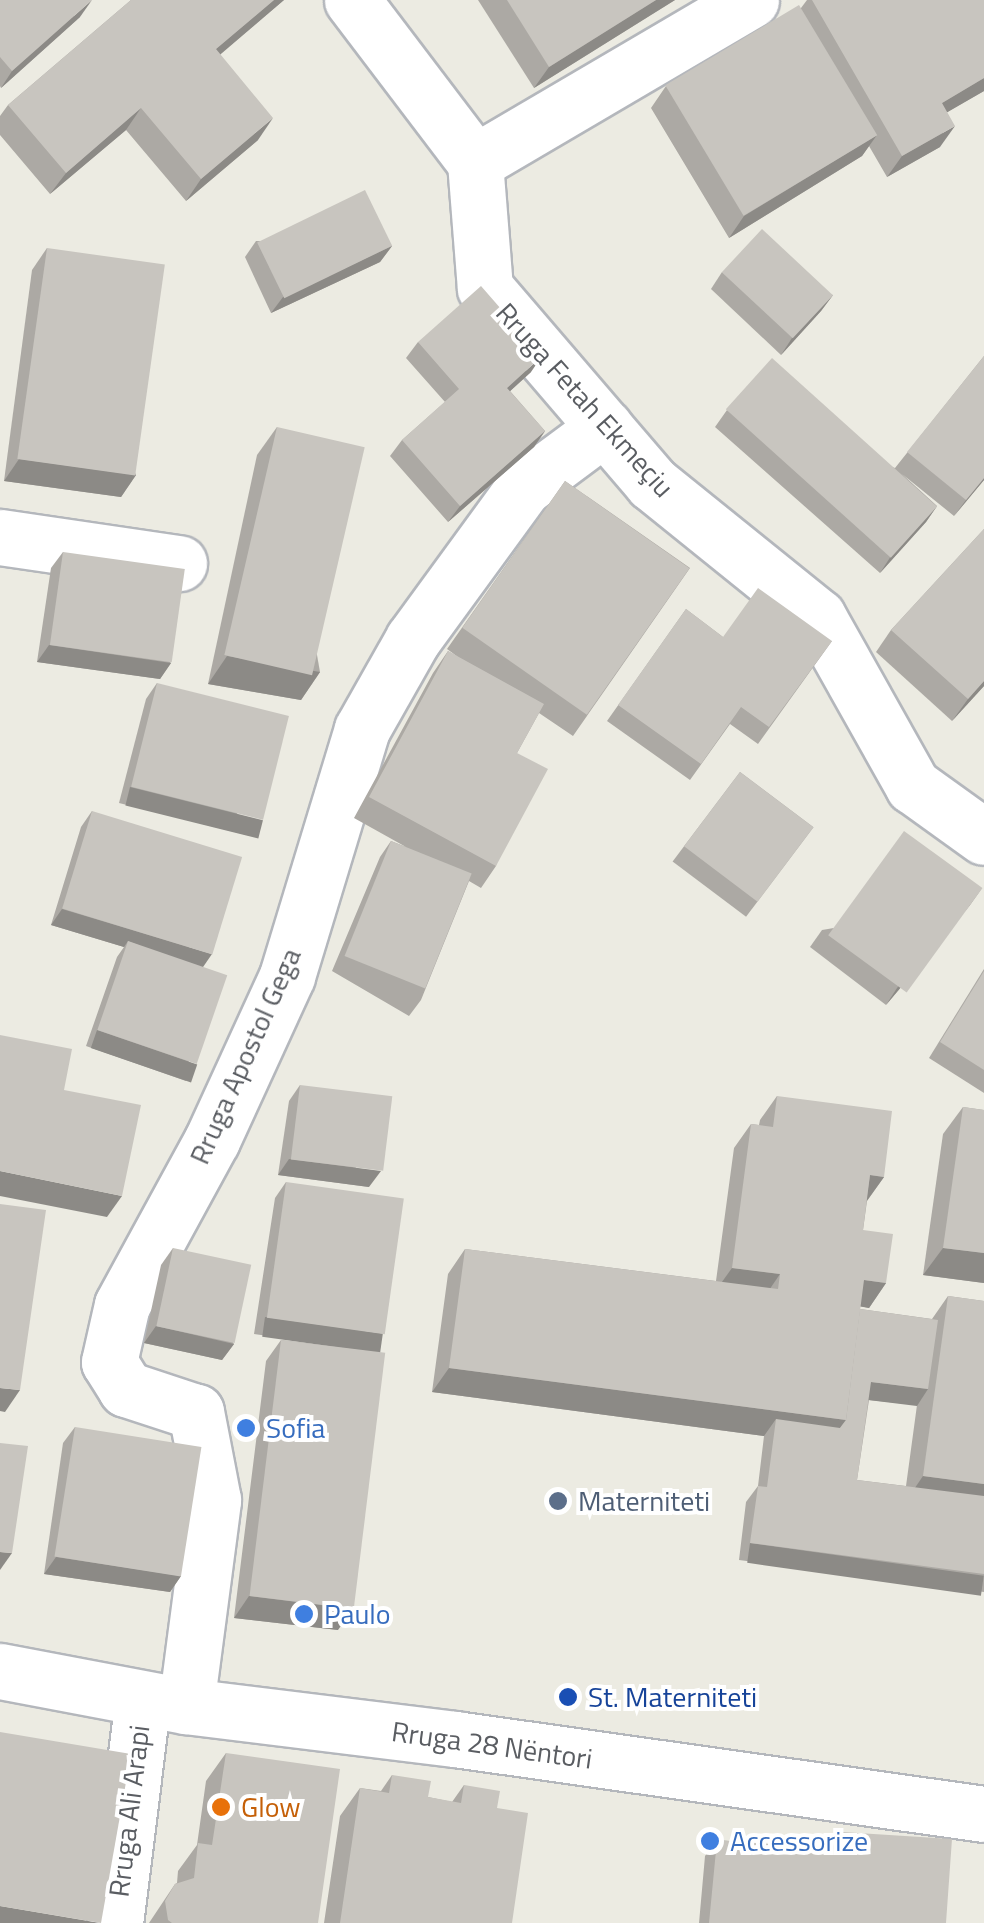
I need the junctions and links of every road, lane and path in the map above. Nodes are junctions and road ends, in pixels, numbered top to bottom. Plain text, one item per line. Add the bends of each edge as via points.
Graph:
1 (352, 0) edge
2 (751, 0) edge
3 (475, 162) junction
4 (605, 427) junction
5 (0, 537) edge
6 (178, 562) dead end
7 (984, 837) edge
8 (0, 1671) edge
9 (164, 1702) junction
10 (984, 1814) edge
11 (115, 1923) edge

1 - 3 street
2 - 3 street
3 - 4 street, Rruga Fetah Ekmeçiu via 485,288
4 - 7 street, Rruga Fetah Ekmeçiu via 652,483 818,617 914,786
4 - 9 street, Rruga Apostol Gega via 523,488 413,639 362,728 287,976 212,1140 122,1305 109,1362 126,1390 196,1412 213,1500
5 - 6 street
8 - 9 street, Rruga 28 Nëntori
9 - 10 street, Rruga 28 Nëntori
9 - 11 street, Rruga Ali Arapi

